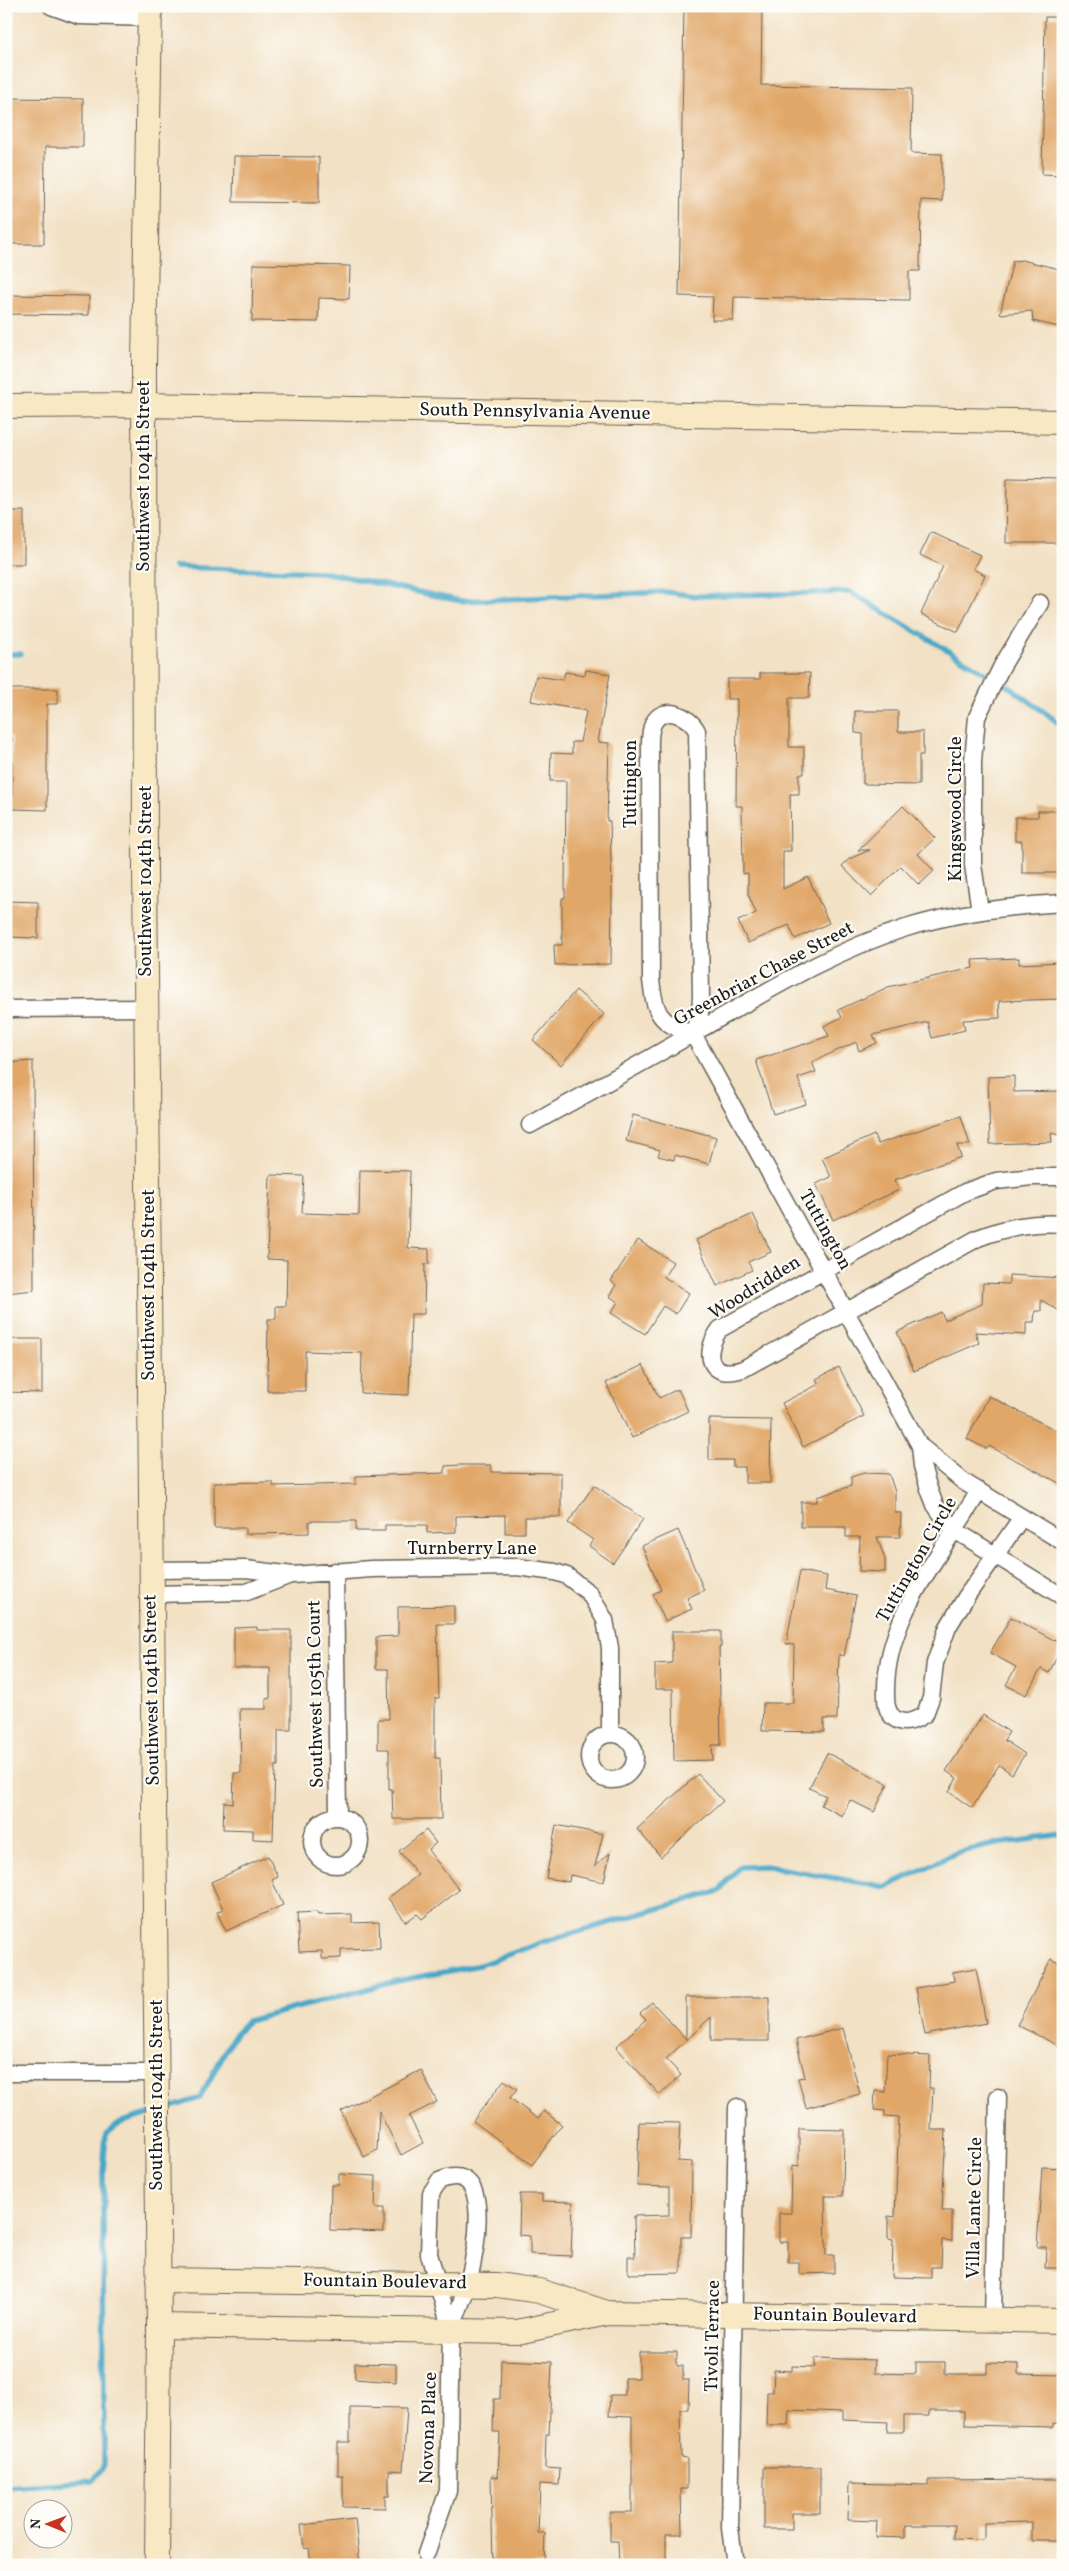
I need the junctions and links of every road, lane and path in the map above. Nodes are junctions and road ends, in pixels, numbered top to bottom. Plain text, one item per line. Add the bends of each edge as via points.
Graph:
1 (51, 6) edge
2 (150, 12) edge
3 (6, 406) edge
4 (144, 406) junction
5 (1063, 422) edge
6 (1040, 603) dead end
7 (1063, 903) edge
8 (980, 911) junction
9 (147, 1008) junction
10 (6, 1009) edge
11 (693, 1034) junction
12 (530, 1125) dead end
13 (1063, 1177) edge
14 (1063, 1224) edge
15 (824, 1269) junction
16 (848, 1312) junction
17 (920, 1446) junction
18 (979, 1491) junction
19 (1022, 1517) junction
20 (956, 1531) junction
21 (1063, 1542) edge
22 (995, 1555) junction
23 (152, 1570) junction
24 (335, 1571) junction
25 (292, 1575) junction
26 (151, 1594) junction
27 (1063, 1597) edge
28 (610, 1733) dead end
29 (338, 1817) dead end
30 (157, 2073) junction
31 (6, 2074) edge
32 (998, 2097) dead end
33 (737, 2107) dead end
34 (158, 2280) junction
35 (438, 2284) junction
36 (468, 2284) junction
37 (607, 2313) junction
38 (733, 2314) junction
39 (993, 2319) junction
40 (1063, 2321) edge
41 (158, 2326) junction
42 (451, 2330) junction
43 (426, 2554) dead end
44 (157, 2565) edge
45 (735, 2565) edge

1 - 2 street via 79,16
2 - 4 main road, Southwest 104th Street
3 - 4 main road, South Pennsylvania Avenue
4 - 5 main road, South Pennsylvania Avenue
4 - 9 main road, Southwest 104th Street
6 - 8 street, Kingswood Circle via 1002,666 977,717 972,761 973,865
7 - 8 street, Greenbriar Chase Street
8 - 11 street, Greenbriar Chase Street via 906,927 846,950 749,1000
9 - 10 street
9 - 23 main road, Southwest 104th Street
11 - 11 street, Tuttington via 700,1013 701,996 697,731 686,717 668,713 655,720 650,735 651,980 659,1016 672,1027
11 - 12 street, Greenbriar Chase Street
11 - 15 street, Tuttington
13 - 15 street, Woodridden via 996,1181 965,1192
14 - 16 street, Woodridden via 1016,1225 978,1238
15 - 16 street, Tuttington
15 - 16 street, Woodridden via 720,1329 710,1346 713,1366 725,1373 744,1369
16 - 17 street, Tuttington
17 - 18 street, Tuttington
17 - 20 street, Tuttington via 922,1466 935,1505
18 - 19 street, Tuttington
18 - 20 street, Tuttington Circle
19 - 21 street, Tuttington
19 - 22 street, Tuttington Circle
20 - 22 street, Tuttington
20 - 22 street, Tuttington Circle via 931,1567 896,1634 886,1686 888,1712 894,1718 911,1722 925,1714 931,1698 935,1663 948,1627
22 - 27 street, Tuttington
23 - 25 street, Turnberry Lane via 246,1569
23 - 26 main road, Southwest 104th Street
24 - 25 street, Turnberry Lane
24 - 28 street, Turnberry Lane via 517,1567 567,1576 589,1594 605,1620 609,1635
24 - 29 street, Southwest 105th Court
25 - 26 street, Turnberry Lane via 247,1592
26 - 30 main road, Southwest 104th Street
30 - 31 street
30 - 34 main road, Southwest 104th Street
32 - 39 street, Villa Lante Circle
33 - 38 street, Tivoli Terrace
34 - 35 main road, Fountain Boulevard
34 - 41 main road, Southwest 104th Street
35 - 36 main road, Fountain Boulevard
35 - 36 street, Novona Place via 429,2254 431,2193 440,2181 457,2177 471,2184 477,2205 476,2246
35 - 42 street, Novona Place
36 - 37 main road, Fountain Boulevard via 522,2287
36 - 42 street, Novona Place
37 - 38 main road, Fountain Boulevard
37 - 42 main road, Fountain Boulevard via 517,2332
38 - 39 main road, Fountain Boulevard
38 - 45 street, Tivoli Terrace via 730,2528
39 - 40 main road, Fountain Boulevard
41 - 42 main road, Fountain Boulevard
41 - 44 main road, Southwest 104th Street
42 - 43 street, Novona Place via 448,2492

